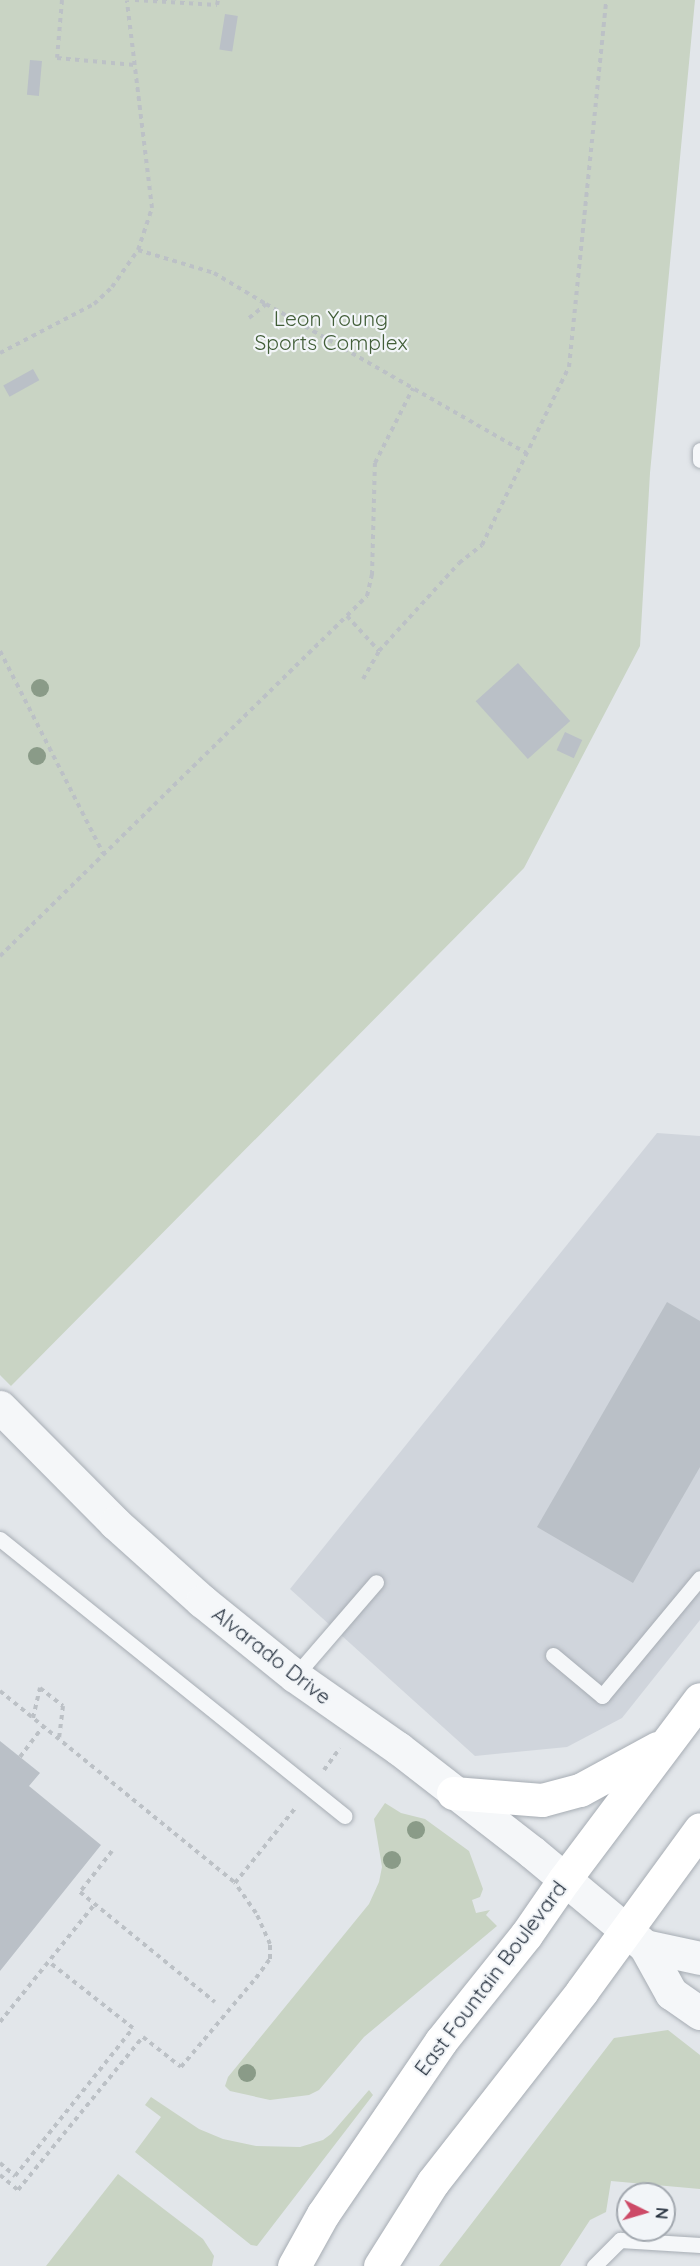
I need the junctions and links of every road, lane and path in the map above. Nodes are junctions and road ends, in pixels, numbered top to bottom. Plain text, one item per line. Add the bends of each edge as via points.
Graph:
1 (62, 0) edge
2 (127, 0) edge
3 (135, 0) edge
4 (218, 0) edge
5 (606, 0) edge
6 (135, 65) junction
7 (138, 250) junction
8 (266, 304) junction
9 (249, 318) dead end
10 (0, 353) edge
11 (413, 388) junction
12 (700, 450) edge
13 (526, 453) junction
14 (700, 460) edge
15 (347, 615) junction
16 (0, 651) edge
17 (379, 651) junction
18 (363, 679) dead end
19 (103, 853) junction
20 (0, 956) edge
21 (0, 1407) edge
22 (0, 1539) edge
23 (700, 1578) edge
24 (376, 1582) dead end
25 (554, 1655) dead end
26 (296, 1676) junction
27 (0, 1691) edge
28 (700, 1699) edge
29 (33, 1718) junction
30 (43, 1727) junction
31 (59, 1741) junction
32 (667, 1743) junction
33 (340, 1748) dead end
34 (20, 1756) dead end
35 (309, 1789) junction
36 (453, 1793) junction
37 (344, 1816) dead end
38 (700, 1829) edge
39 (112, 1851) dead end
40 (564, 1880) junction
41 (235, 1883) junction
42 (95, 1904) junction
43 (635, 1938) junction
44 (700, 1958) edge
45 (49, 1962) junction
46 (215, 2002) dead end
47 (700, 2013) edge
48 (0, 2022) edge
49 (0, 2163) edge
50 (0, 2175) edge
51 (700, 2245) edge
52 (294, 2266) edge
53 (380, 2266) edge
54 (594, 2266) edge

1 - 6 path via 57,58
2 - 6 path
3 - 4 path via 217,5
5 - 13 path via 569,367
6 - 7 path via 152,208
7 - 8 path via 214,273
7 - 10 path via 112,287 94,304
8 - 9 path
8 - 11 path
11 - 13 path
11 - 15 path via 375,463 372,575 367,596
12 - 14 lane
13 - 17 path via 482,544 459,563
15 - 17 path
15 - 19 path
16 - 19 path
17 - 18 path
19 - 20 path
21 - 26 street, Alvarado Drive via 115,1524 202,1601
22 - 35 lane
23 - 25 lane via 602,1696
24 - 26 lane
26 - 36 street, Alvarado Drive via 398,1748
27 - 29 path
28 - 32 highway, East Fountain Boulevard
29 - 30 path
29 - 31 path via 40,1688 63,1706
30 - 31 path
30 - 34 path
31 - 41 path
32 - 36 highway via 580,1790 542,1800
32 - 40 highway, East Fountain Boulevard
33 - 35 path
35 - 37 lane
35 - 41 path
36 - 40 street, Alvarado Drive
38 - 43 highway
39 - 42 path via 80,1892
40 - 43 street, Alvarado Drive
40 - 52 highway, East Fountain Boulevard via 378,2130
41 - 50 path via 256,1913 270,1944 270,1959 256,1978 181,2067 143,2037 18,2190
42 - 45 path
42 - 46 path
43 - 44 street
43 - 47 street via 671,1993
43 - 53 highway via 433,2182
45 - 48 path
45 - 49 path via 133,2028 15,2176
51 - 54 lane via 620,2240

